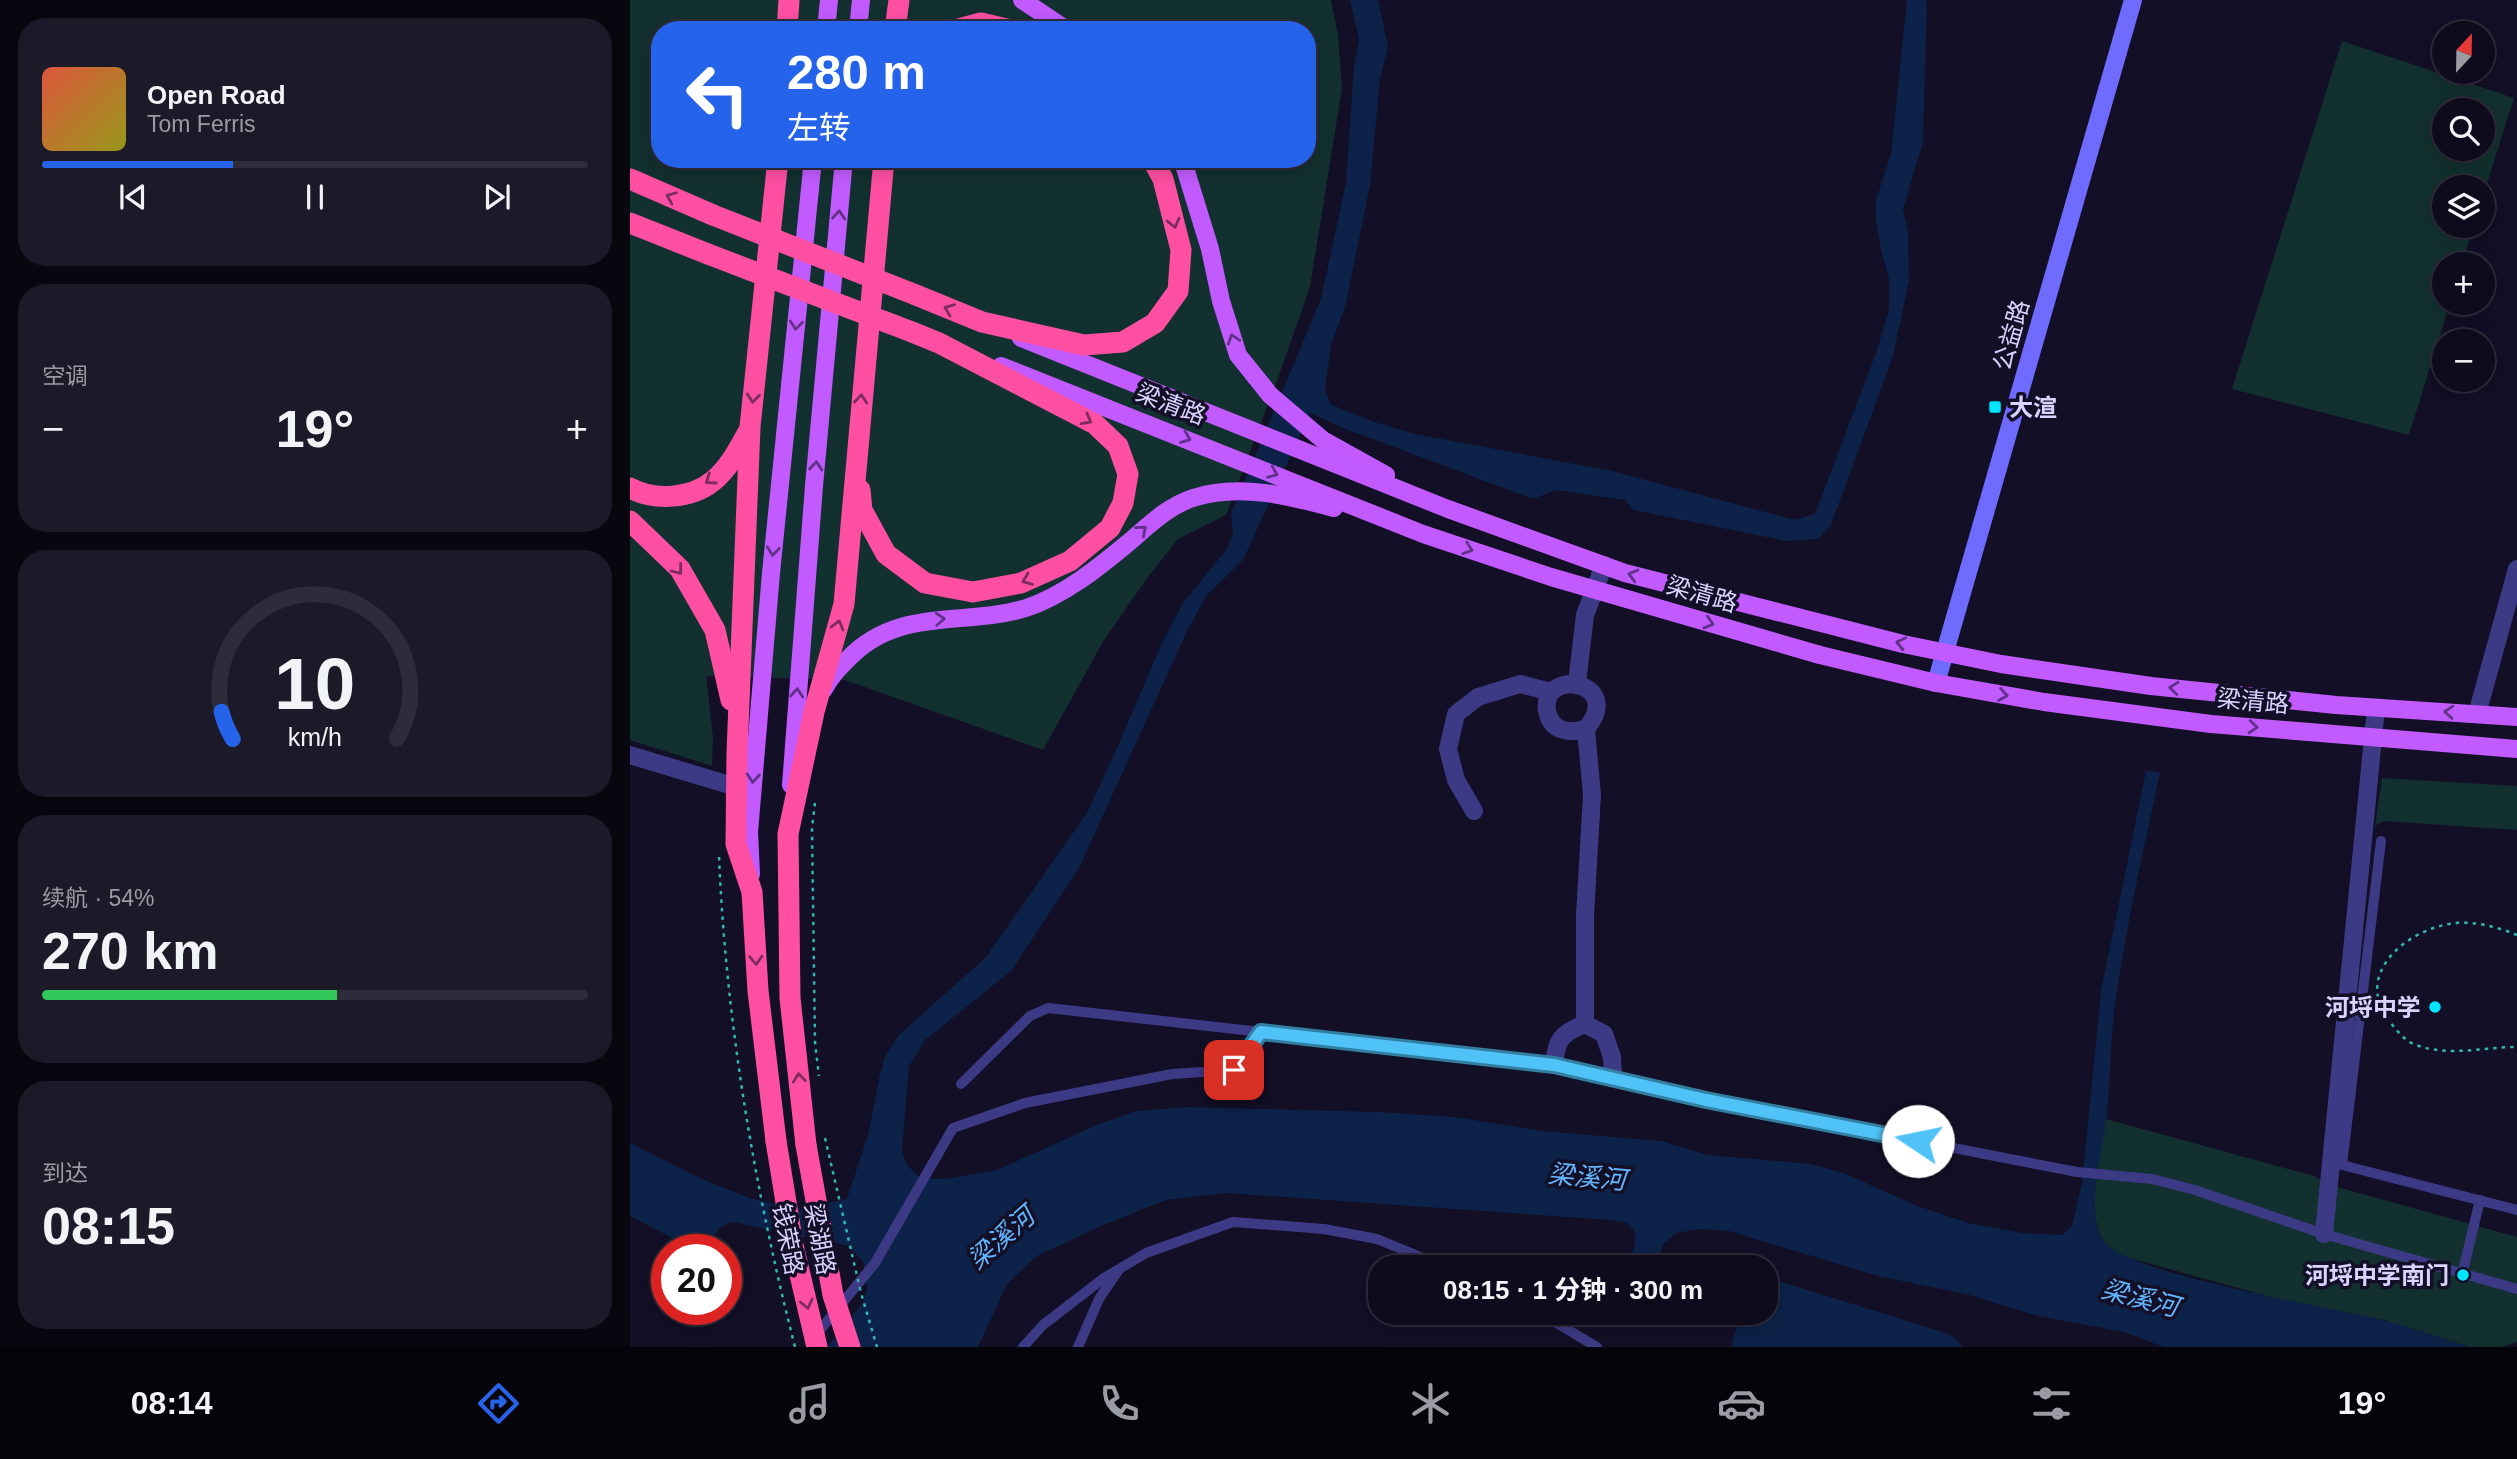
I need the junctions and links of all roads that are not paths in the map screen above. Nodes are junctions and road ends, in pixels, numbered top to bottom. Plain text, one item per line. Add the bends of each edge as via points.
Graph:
1 (789, 0) edge
2 (829, 0) edge
3 (861, 0) edge
4 (899, 0) edge
5 (1022, 0) edge
6 (2133, 0) edge
7 (788, 21) edge
8 (827, 21) edge
9 (859, 21) edge
10 (896, 21) edge
11 (1054, 21) edge
12 (777, 168) edge
13 (812, 168) edge
14 (843, 168) edge
15 (883, 168) edge
16 (1157, 168) edge
17 (1185, 168) edge
18 (630, 179) edge
19 (630, 223) edge
20 (630, 235) edge
21 (700, 250) junction
22 (982, 322) junction
23 (939, 343) junction
24 (750, 427) junction
25 (856, 453) junction
26 (630, 488) edge
27 (1448, 509) junction
28 (630, 521) edge
29 (1404, 526) junction
30 (1604, 565) junction
31 (2517, 569) edge
32 (1595, 590) junction
33 (1946, 653) junction
34 (1577, 683) junction
35 (1936, 683) junction
36 (1551, 692) junction
37 (2376, 708) junction
38 (814, 712) junction
39 (2477, 714) junction
40 (2517, 717) edge
41 (1586, 729) junction
42 (2373, 738) junction
43 (2517, 749) edge
44 (737, 753) junction
45 (630, 755) edge
46 (736, 787) junction
47 (1475, 811) dead end
48 (788, 834) junction
49 (2381, 841) dead end
50 (752, 892) junction
51 (1586, 1024) junction
52 (1261, 1032) junction
53 (1554, 1065) junction
54 (1614, 1077) junction
55 (961, 1084) dead end
56 (2480, 1200) junction
57 (2517, 1210) edge
58 (2324, 1234) junction
59 (1417, 1255) edge
60 (1120, 1268) junction
61 (2462, 1275) junction
62 (2517, 1289) edge
63 (1560, 1325) edge
64 (806, 1347) edge
65 (817, 1347) edge
66 (850, 1347) edge
67 (1023, 1347) edge
68 (1078, 1347) edge
69 (1597, 1347) edge

1 - 7 highway
2 - 8 main road
3 - 9 main road
4 - 10 highway
5 - 11 main road
6 - 33 street, 公益路
12 -> 24 highway
13 -> 50 main road via 749,832
48 -> 14 main road
25 -> 15 highway
16 -> 22 highway via 1181,250 1178,291 1155,323 1123,342 1084,345
27 -> 17 main road via 1323,440 1270,395 1238,355
22 -> 18 highway, 梁清路, bridge
19 - 21 highway
20 - 21 highway
21 - 23 highway, 梁清路, bridge
22 - 27 main road, 梁清路
23 -> 25 highway via 1095,424 1118,446 1128,474 1123,503 1110,528 1070,561 1021,583 973,592 925,583 886,554 862,510
23 -> 29 main road, 梁清路
24 -> 26 highway via 734,458 712,482 677,497 641,494
24 - 44 highway
38 -> 25 highway via 844,604
27 - 30 main road, 梁清路
28 -> 44 highway via 680,569 715,630 730,693
29 -> 32 main road, 梁清路
38 -> 29 main road via 829,679 883,631 923,620 974,618 1027,608 1083,580 1157,517 1193,498 1233,491 1283,494
30 - 32 street
33 -> 30 main road, 梁清路
31 - 39 street
32 - 34 street via 1585,615
32 -> 35 main road, 梁清路 via 1820,655
33 - 35 street, 公益路
37 -> 33 main road, 梁清路 via 2151,686
34 - 36 street via 1563,684
34 - 41 street via 1590,690 1597,703 1595,718
35 -> 42 main road, 梁清路 via 2198,722
36 - 41 street via 1546,705 1549,719 1572,733
36 - 47 street via 1520,684 1478,697 1455,713 1448,749 1457,780
39 -> 37 main road, 梁清路
37 - 42 street
38 - 48 highway
39 - 40 main road, 梁清路
41 - 51 street via 1592,795 1585,915
42 - 43 main road, 梁清路
42 - 58 street
44 - 46 highway, 梁湖路
45 - 46 street
46 - 50 highway, 梁湖路 via 736,844
66 -> 48 highway, bridge via 833,1294 816,1142 790,998
49 - 56 lane via 2342,1166
50 -> 65 highway, 梁湖路, bridge via 758,991 776,1141 793,1245
51 - 53 street via 1568,1031 1556,1046
51 - 54 street via 1604,1034
52 - 53 lane
52 - 55 lane via 1048,1008 1030,1016
52 - 64 lane via 1234,1070 1172,1074 1025,1102 953,1128 875,1263
53 - 54 lane
54 - 58 lane via 1706,1100 2077,1172 2152,1179
56 - 57 lane
56 - 61 lane
58 - 61 lane
59 - 60 lane via 1324,1228 1233,1222 1146,1253
60 - 67 lane via 1043,1325
60 - 68 lane via 1099,1298
61 - 62 lane
63 - 69 lane

